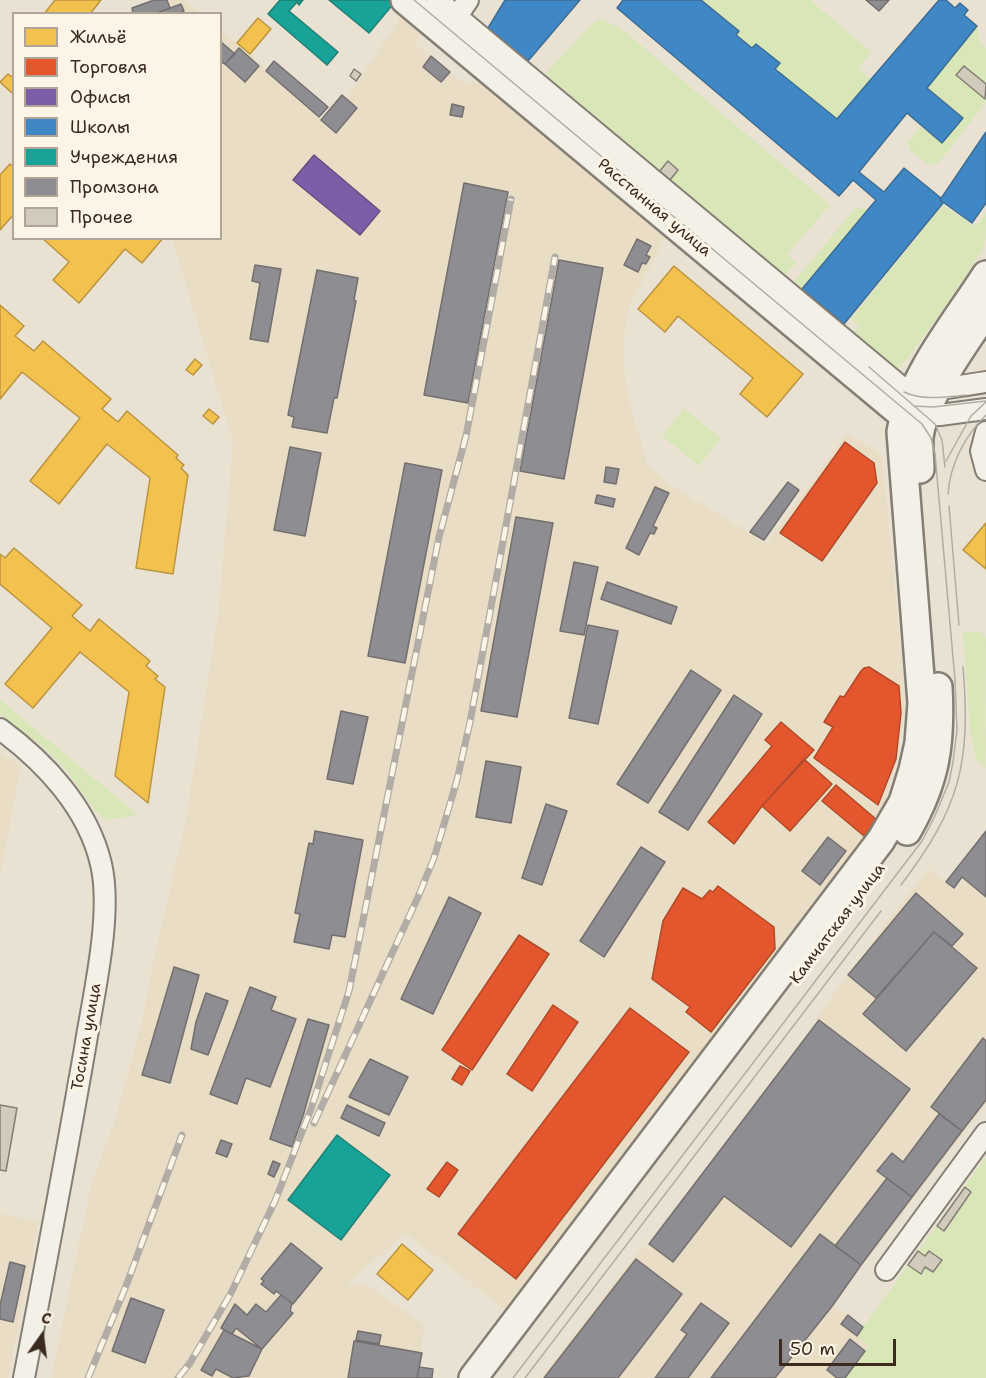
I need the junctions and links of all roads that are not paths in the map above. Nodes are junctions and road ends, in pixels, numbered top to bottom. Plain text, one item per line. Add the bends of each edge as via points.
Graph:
1 (405, 0) edge
2 (437, 0) edge
3 (468, 0) edge
4 (451, 25) junction
5 (986, 275) edge
6 (984, 326) edge
7 (986, 382) edge
8 (938, 388) junction
9 (913, 409) junction
10 (986, 409) edge
11 (986, 432) edge
12 (986, 470) edge
13 (0, 729) edge
14 (986, 1133) edge
15 (886, 1269) dead end
16 (24, 1378) edge
17 (472, 1378) edge
18 (493, 1378) edge

1 - 4 main road, Расстанная улица
2 - 4 street, Расстанная улица
3 - 4 street
4 - 9 main road, Расстанная улица
5 - 9 main road via 924,371
6 - 8 main road, Камчатская улица
7 - 8 street
8 - 9 main road, Камчатская улица
9 - 10 street
9 - 17 main road, Камчатская улица via 901,443 922,703 916,756 903,802 874,849
9 - 18 main road, Камчатская улица via 919,444 939,722 934,768 919,810 893,851
11 - 12 street via 981,451
13 - 16 street, Тосина улица via 33,755 78,811 98,852 104,899 93,999
14 - 15 street

